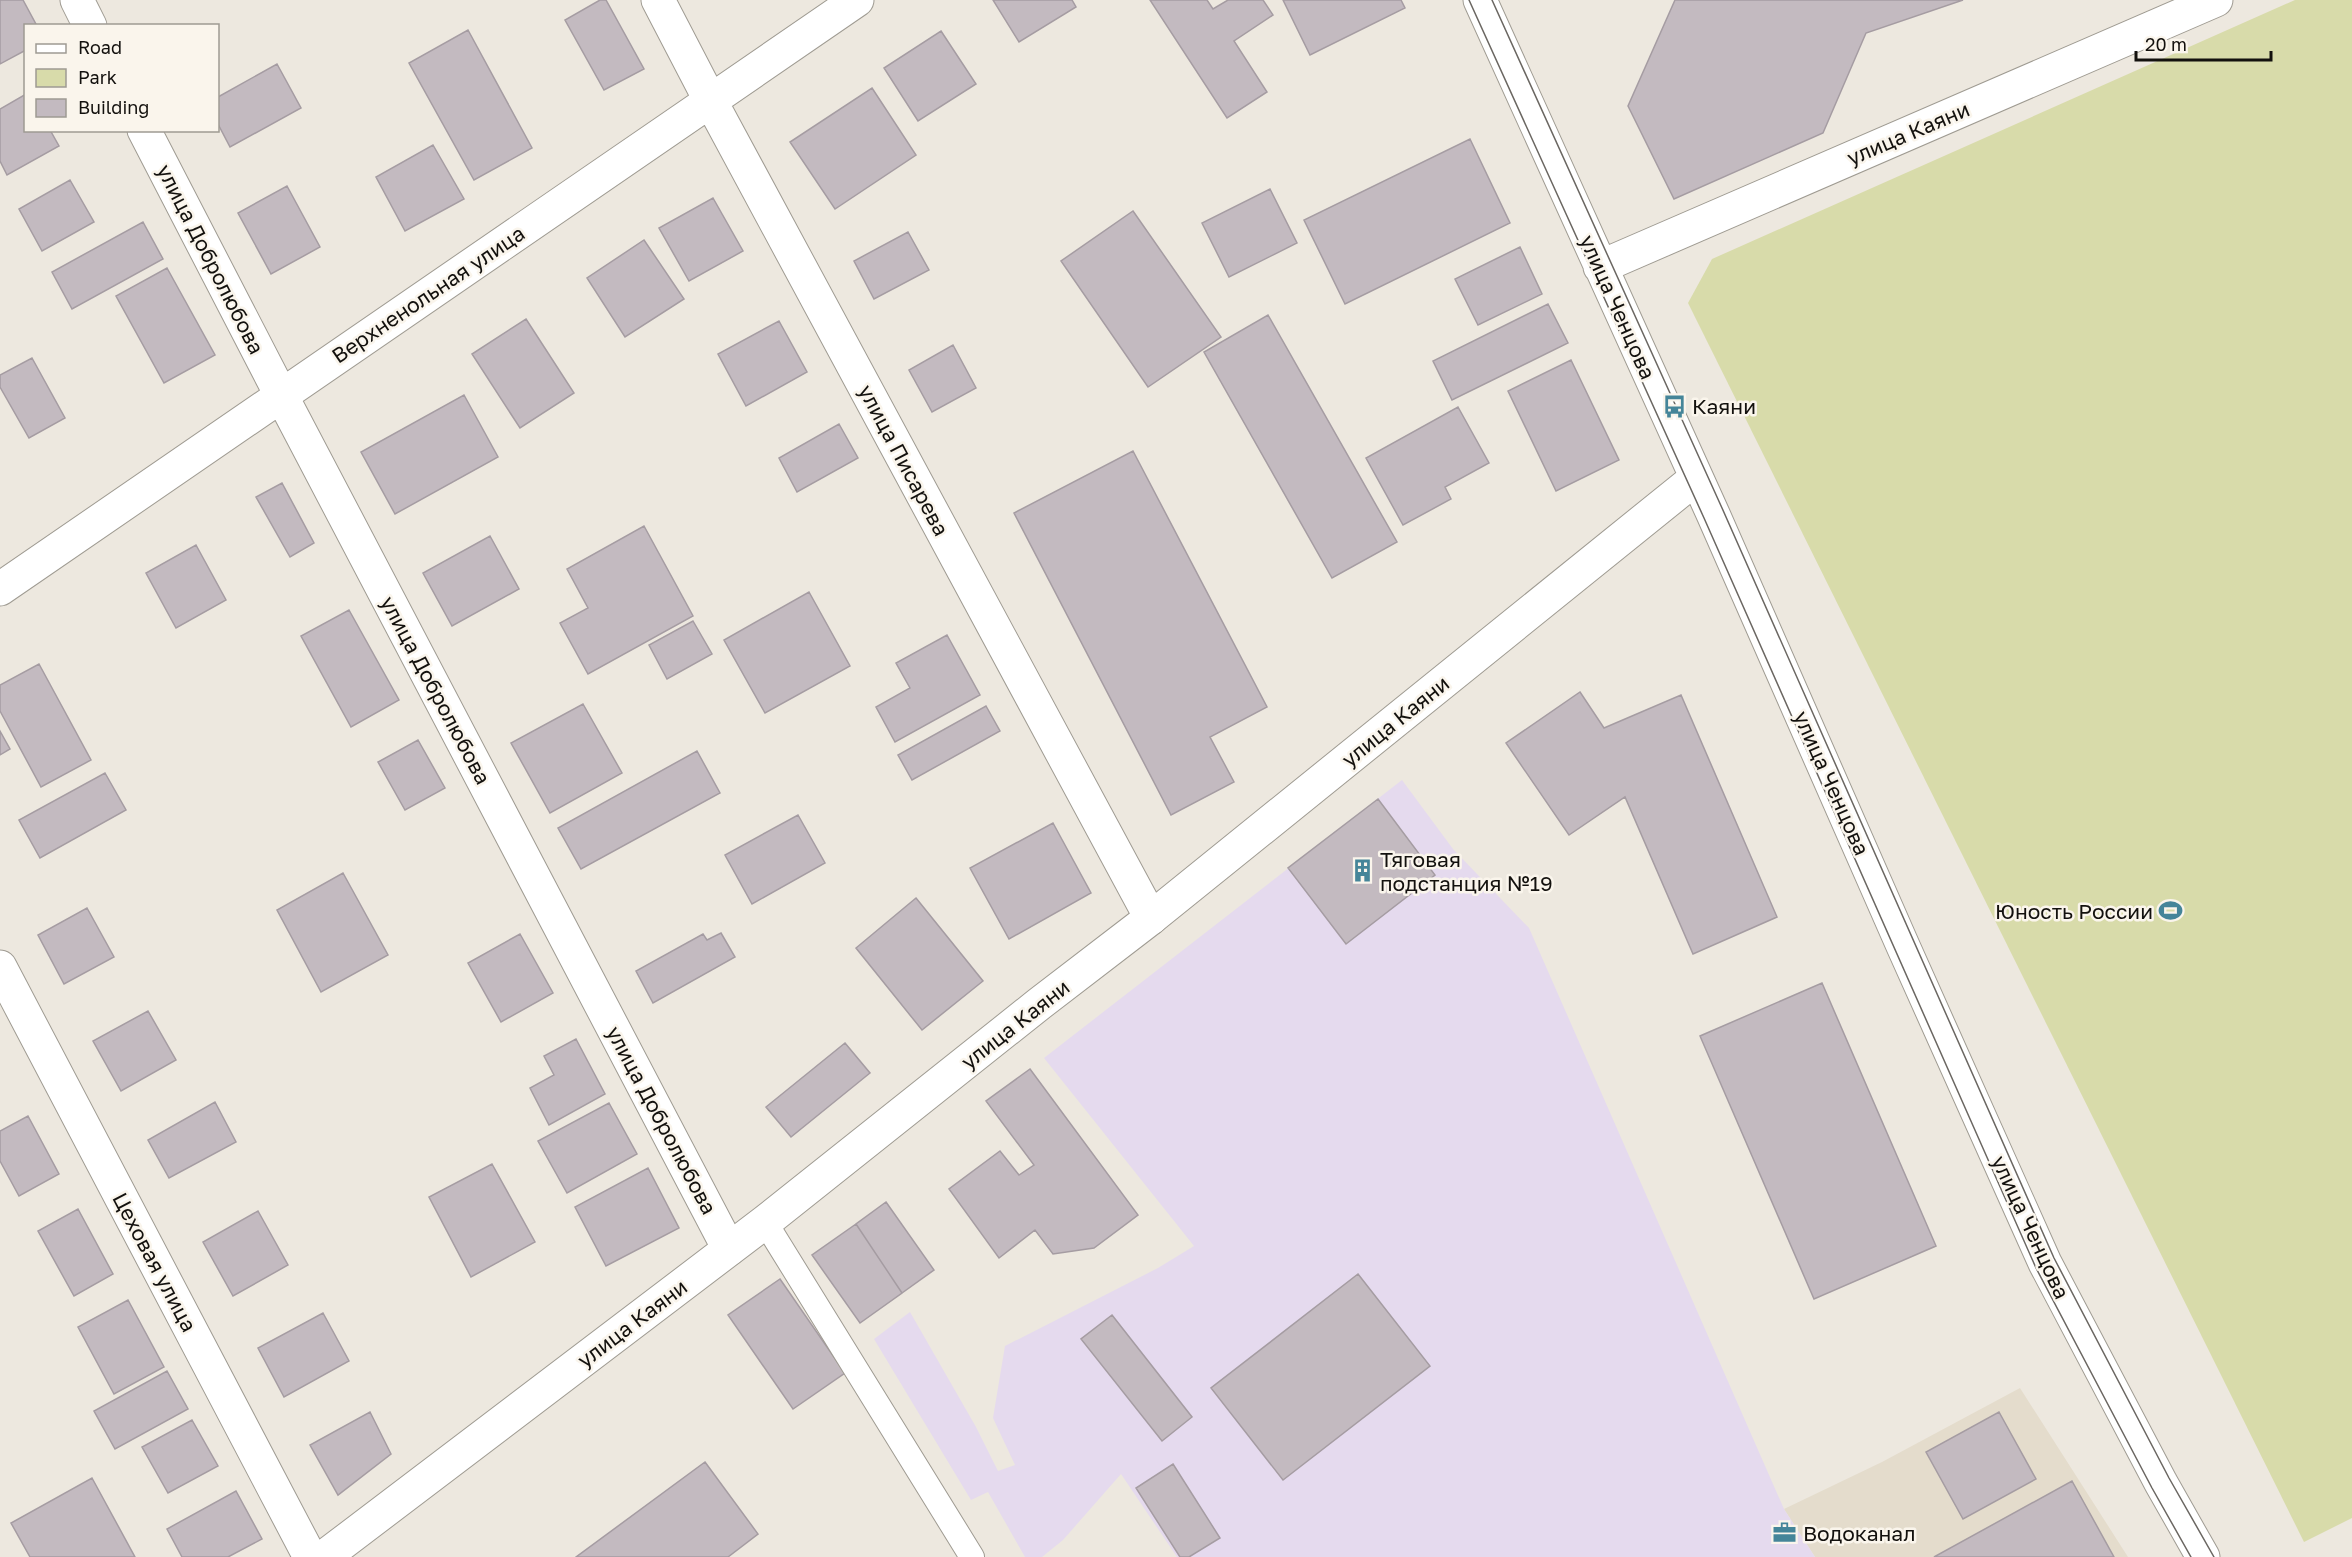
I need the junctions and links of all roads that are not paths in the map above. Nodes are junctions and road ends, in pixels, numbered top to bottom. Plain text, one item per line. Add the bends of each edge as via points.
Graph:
1 (77, 0) edge
2 (658, 0) edge
3 (856, 0) edge
4 (1480, 0) edge
5 (2216, 0) edge
6 (89, 24) edge
7 (710, 100) junction
8 (145, 132) edge
9 (1600, 267) junction
10 (281, 395) junction
11 (1696, 478) junction
12 (0, 589) edge
13 (1151, 918) junction
14 (0, 967) edge
15 (765, 1222) junction
16 (729, 1249) junction
17 (310, 1557) edge
18 (324, 1557) edge
19 (972, 1557) edge
20 (2203, 1557) edge

1 - 6 street
2 - 7 street, улица Писарева
3 - 7 street, Верхненольная улица
4 - 9 street, улица Ченцова
5 - 9 street, улица Каяни
7 - 10 street, Верхненольная улица
7 - 13 street, улица Писарева
8 - 10 street, улица Добролюбова
9 - 11 street, улица Ченцова
10 - 12 street, Верхненольная улица
10 - 16 street, улица Добролюбова
11 - 13 street, улица Каяни
11 - 20 street, улица Ченцова via 2045,1263
13 - 15 street, улица Каяни
14 - 17 street, Цеховая улица
15 - 16 street, улица Каяни
15 - 19 lane
16 - 18 street, улица Каяни

